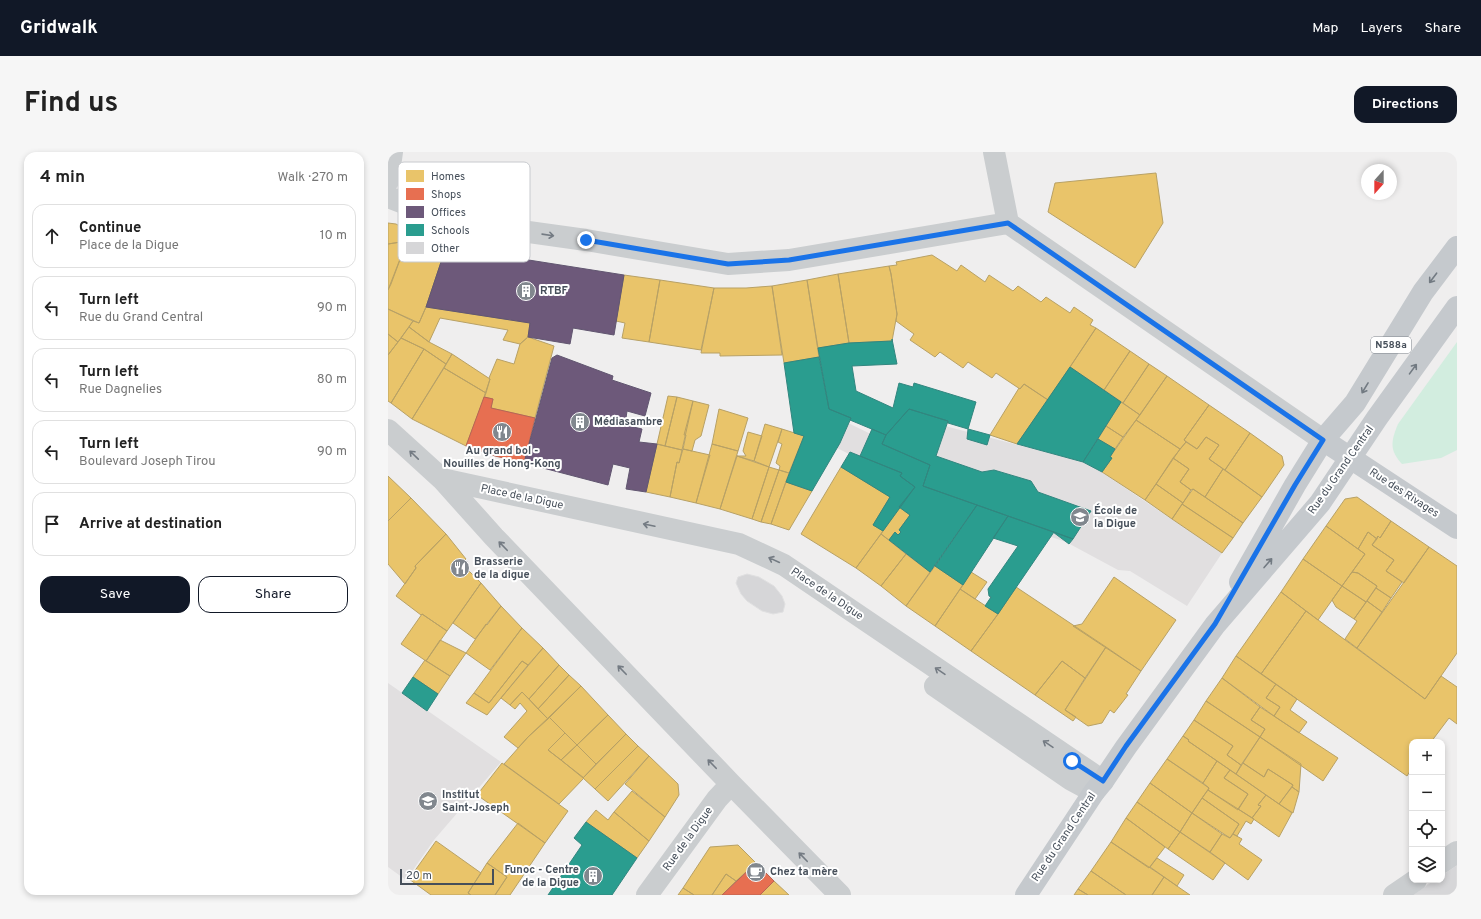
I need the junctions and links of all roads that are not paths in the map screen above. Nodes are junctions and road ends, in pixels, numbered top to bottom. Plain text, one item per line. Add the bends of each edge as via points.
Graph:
1 (392, 152) edge
2 (994, 152) edge
3 (388, 181) edge
4 (388, 197) edge
5 (398, 201) edge
6 (1008, 223) junction
7 (530, 232) edge
8 (1457, 247) edge
9 (1457, 307) edge
10 (388, 430) edge
11 (1323, 440) junction
12 (1351, 459) junction
13 (442, 479) junction
14 (1457, 528) edge
15 (1215, 624) junction
16 (935, 686) dead end
17 (730, 784) junction
18 (1098, 787) junction
19 (1457, 852) edge
20 (1445, 860) edge
21 (1412, 883) edge
22 (647, 895) edge
23 (840, 895) edge
24 (1026, 895) edge
25 (1394, 895) edge

1 - 3 street
2 - 6 street
4 -> 5 street
7 -> 6 street via 728,264 789,260
6 - 11 street
8 -> 11 main road, Rue du Grand Central / N588a via 1423,292 1362,394
12 -> 9 main road, Rue du Grand Central / N588a via 1377,418
13 -> 10 street
11 - 12 main road, Rue des Rivages
11 - 15 main road, Rue du Grand Central / N588a
12 - 14 main road, Rue des Rivages
15 -> 12 main road, Rue du Grand Central / N588a via 1314,511
17 -> 13 street
18 -> 13 street, Place de la Digue via 784,565 739,544
15 - 18 main road, Rue du Grand Central / N588a
16 - 18 street via 1070,779
17 - 22 street, Rue de la Digue
23 -> 17 street
18 - 24 main road, Rue du Grand Central / N588a
19 - 20 street
21 - 25 street

